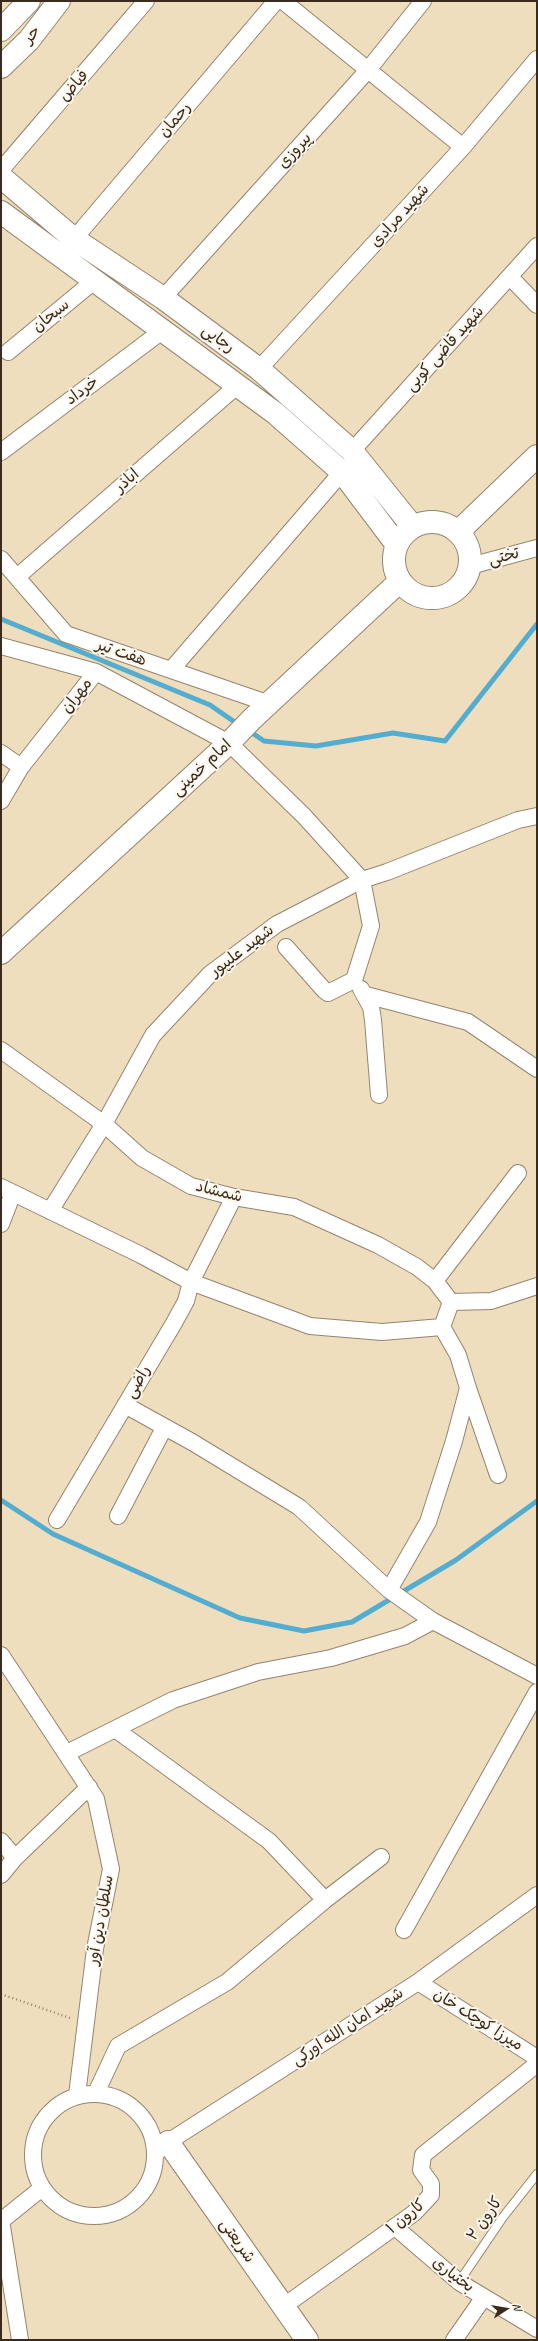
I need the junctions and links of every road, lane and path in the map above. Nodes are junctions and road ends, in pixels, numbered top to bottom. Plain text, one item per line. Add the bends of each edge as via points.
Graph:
1 (29, 1) edge
2 (59, 1) edge
3 (146, 1) edge
4 (276, 1) edge
5 (283, 1) edge
6 (423, 1) edge
7 (1, 30) edge
8 (537, 59) edge
9 (1, 67) edge
10 (368, 70) junction
11 (463, 147) junction
12 (1, 170) edge
13 (1, 177) edge
14 (1, 212) edge
15 (74, 239) junction
16 (537, 246) edge
17 (510, 277) junction
18 (94, 281) junction
19 (163, 298) junction
20 (537, 304) edge
21 (162, 330) junction
22 (8, 352) dead end
23 (259, 370) junction
24 (238, 385) junction
25 (1, 452) edge
26 (352, 452) junction
27 (537, 456) edge
28 (342, 472) junction
29 (413, 526) junction
30 (458, 532) junction
31 (397, 544) junction
32 (537, 548) edge
33 (1, 558) edge
34 (470, 566) junction
35 (17, 577) junction
36 (400, 580) junction
37 (1, 646) edge
38 (171, 670) junction
39 (96, 672) junction
40 (270, 704) junction
41 (232, 740) junction
42 (1, 753) edge
43 (21, 767) junction
44 (1, 801) edge
45 (537, 816) edge
46 (362, 880) junction
47 (286, 947) dead end
48 (1, 953) edge
49 (354, 980) junction
50 (366, 995) junction
51 (1, 1050) edge
52 (537, 1068) edge
53 (379, 1095) dead end
54 (104, 1124) junction
55 (518, 1173) dead end
56 (7, 1190) edge
57 (234, 1197) junction
58 (50, 1211) junction
59 (1, 1224) edge
60 (436, 1281) junction
61 (191, 1282) junction
62 (537, 1286) edge
63 (451, 1302) junction
64 (442, 1327) junction
65 (468, 1388) junction
66 (125, 1405) junction
67 (164, 1428) junction
68 (498, 1475) dead end
69 (118, 1516) dead end
70 (57, 1520) dead end
71 (389, 1590) junction
72 (433, 1621) junction
73 (3, 1661) edge
74 (537, 1676) edge
75 (537, 1692) edge
76 (115, 1729) junction
77 (68, 1753) junction
78 (89, 1787) junction
79 (1, 1841) edge
80 (381, 1857) dead end
81 (15, 1858) junction
82 (1, 1875) edge
83 (537, 1895) edge
84 (325, 1900) junction
85 (404, 1930) dead end
86 (418, 1982) junction
87 (1, 1994) edge
88 (86, 2024) junction
89 (537, 2058) edge
90 (537, 2064) edge
91 (96, 2093) junction
92 (78, 2095) junction
93 (162, 2147) junction
94 (537, 2174) edge
95 (42, 2188) junction
96 (1, 2221) edge
97 (395, 2227) junction
98 (459, 2282) junction
99 (484, 2297) junction
100 (284, 2306) junction
101 (537, 2329) edge
102 (302, 2338) edge
103 (20, 2340) edge
104 (454, 2340) edge

1 - 7 main road, حر
2 - 9 main road, حر via 29,40
3 - 12 street, فیاض
4 - 15 street, رحمان
5 - 10 street
6 - 10 street, پیروزی
8 - 11 street, شهید مرادی
10 - 11 street
10 - 19 street, پیروزی
11 - 23 street, شهید مرادی
13 - 15 main road, رجایی
14 - 18 main road, رجایی
15 - 19 main road, رجایی
16 - 17 street, شهید قاضی کوبی
17 - 20 street
17 - 26 street, شهید قاضی کوبی
18 - 21 main road, رجایی
18 - 22 street, سبحان
19 - 23 main road, رجایی
21 - 24 main road, رجایی
21 - 25 street, خرداد
23 - 26 main road, رجایی
24 - 28 main road, رجایی via 275,413
24 - 35 street, اباذر
26 - 29 main road, رجایی
27 - 30 main road
28 - 31 main road, رجایی
28 - 38 street
29 - 30 main road via 424,522 436,522 448,525
29 - 31 main road
30 - 34 main road via 466,541 470,553
31 - 36 main road via 394,556
32 - 34 street, تختی
33 - 35 street, هفت تیر
34 - 36 main road via 466,578 458,589 446,596 421,596 409,590
35 - 38 street, هفت تیر via 66,634
36 - 40 main road, امام خمینی
37 - 39 street, مهران
38 - 40 street, هفت تیر
39 - 41 street
39 - 43 street, مهران
40 - 41 main road, امام خمینی via 252,718
41 - 46 street
41 - 48 main road, امام خمینی
42 - 43 street
43 - 44 street, مهران
45 - 46 street, شهید علیپور via 518,820
46 - 49 street via 371,926
46 - 54 street, شهید علیپور via 277,924 210,974 153,1035
47 - 49 street via 328,993
49 - 50 street
50 - 52 street via 468,1022
50 - 53 street via 373,1020
51 - 54 street, شمشاد
54 - 57 street, شمشاد via 148,1162 192,1186
54 - 58 street, شهید علیپور
55 - 60 street
56 - 58 street
56 - 59 street
57 - 60 street, شمشاد via 294,1207 378,1245
57 - 61 street, راضی
58 - 61 street
60 - 63 street, شمشاد
61 - 64 street via 310,1326 382,1332
61 - 66 street, راضی via 186,1301
62 - 63 street via 491,1301
63 - 64 street
64 - 65 street via 458,1355
65 - 68 street
65 - 71 street via 428,1522
66 - 67 street, راضی
66 - 70 street
67 - 69 street
67 - 71 street, راضی via 192,1442 299,1507
71 - 72 street, راضی
72 - 74 street, راضی
72 - 76 street via 405,1636 330,1658 258,1672 173,1700
73 - 77 street, سلطان دین آور
75 - 85 street
76 - 77 street
76 - 84 street via 269,1841
77 - 78 street, سلطان دین آور
78 - 81 street
78 - 88 street, سلطان دین آور via 96,1799 111,1869 95,1949
79 - 81 street
80 - 84 street
81 - 82 street
83 - 86 street, شهید امان الله اورکی
84 - 91 street via 227,1982 118,2046
86 - 89 street, میرزا کوچک خان
86 - 93 street, شهید امان الله اورکی
87 - 88 path
88 - 92 street, سلطان دین آور
90 - 97 street, کارون ۱ via 423,2155 421,2170 431,2184 431,2195 414,2213
91 - 92 street
91 - 93 street via 119,2099 138,2111 153,2138
92 - 95 street via 52,2109 37,2132 33,2146 33,2161
93 - 95 street via 149,2184 127,2207 112,2214 96,2217 80,2215 52,2200
93 - 100 main road, شریعتی
94 - 98 lane, کارون ۲ via 503,2217
95 - 96 street
96 - 103 street
97 - 98 street, بختیاری
97 - 100 street, کارون ۱
98 - 99 street, بختیاری
99 - 101 street, بختیاری
99 - 104 street
100 - 102 main road, شریعتی

